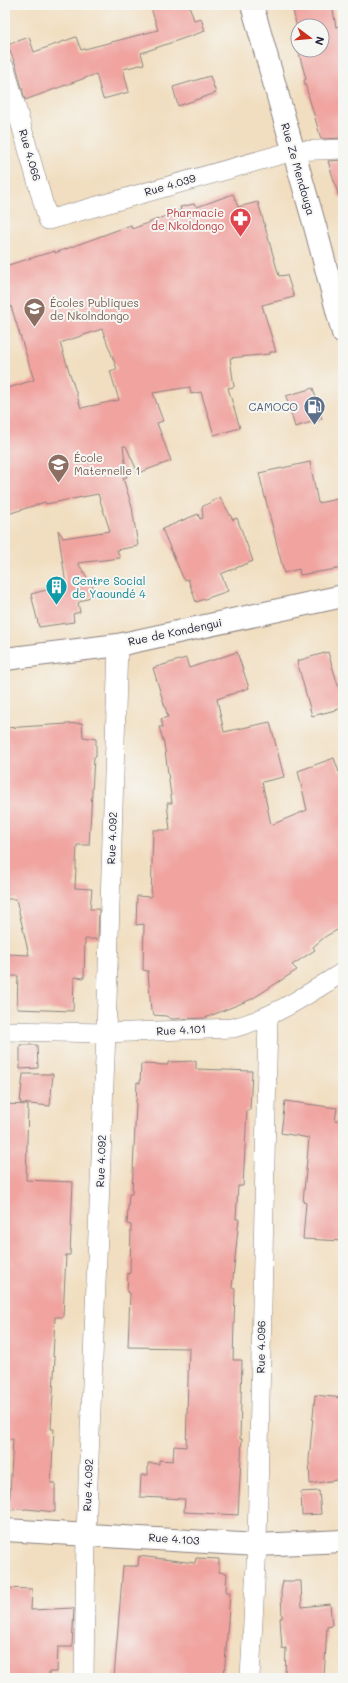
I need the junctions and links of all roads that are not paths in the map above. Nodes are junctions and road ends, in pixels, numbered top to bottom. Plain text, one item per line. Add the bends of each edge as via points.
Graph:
1 (252, 5) edge
2 (5, 68) edge
3 (343, 149) edge
4 (293, 150) junction
5 (48, 220) joint
6 (343, 333) edge
7 (343, 596) edge
8 (118, 645) junction
9 (5, 659) edge
10 (343, 972) edge
11 (268, 1016) junction
12 (5, 1031) edge
13 (106, 1033) junction
14 (5, 1530) edge
15 (86, 1533) junction
16 (343, 1540) edge
17 (257, 1545) junction
18 (84, 1678) edge
19 (250, 1678) edge

1 - 4 main road, Rue Ze Mendouga
2 - 5 street, Rue 4.066
3 - 4 street, Rue 4.039
4 - 5 street, Rue 4.039
4 - 6 main road, Rue Ze Mendouga
7 - 8 main road, Rue de Kondengui
8 - 9 main road, Rue de Kondengui
8 - 13 street, Rue 4.092
10 - 11 street, Rue 4.101
11 - 13 street, Rue 4.101 via 233,1028
11 - 17 street, Rue 4.096
12 - 13 street, Rue 4.101
13 - 15 street, Rue 4.092
14 - 15 main road, Rue 4.103
15 - 17 main road, Rue 4.103
15 - 18 street, Rue 4.092
16 - 17 main road, Rue 4.103
17 - 19 street, Rue 4.096

